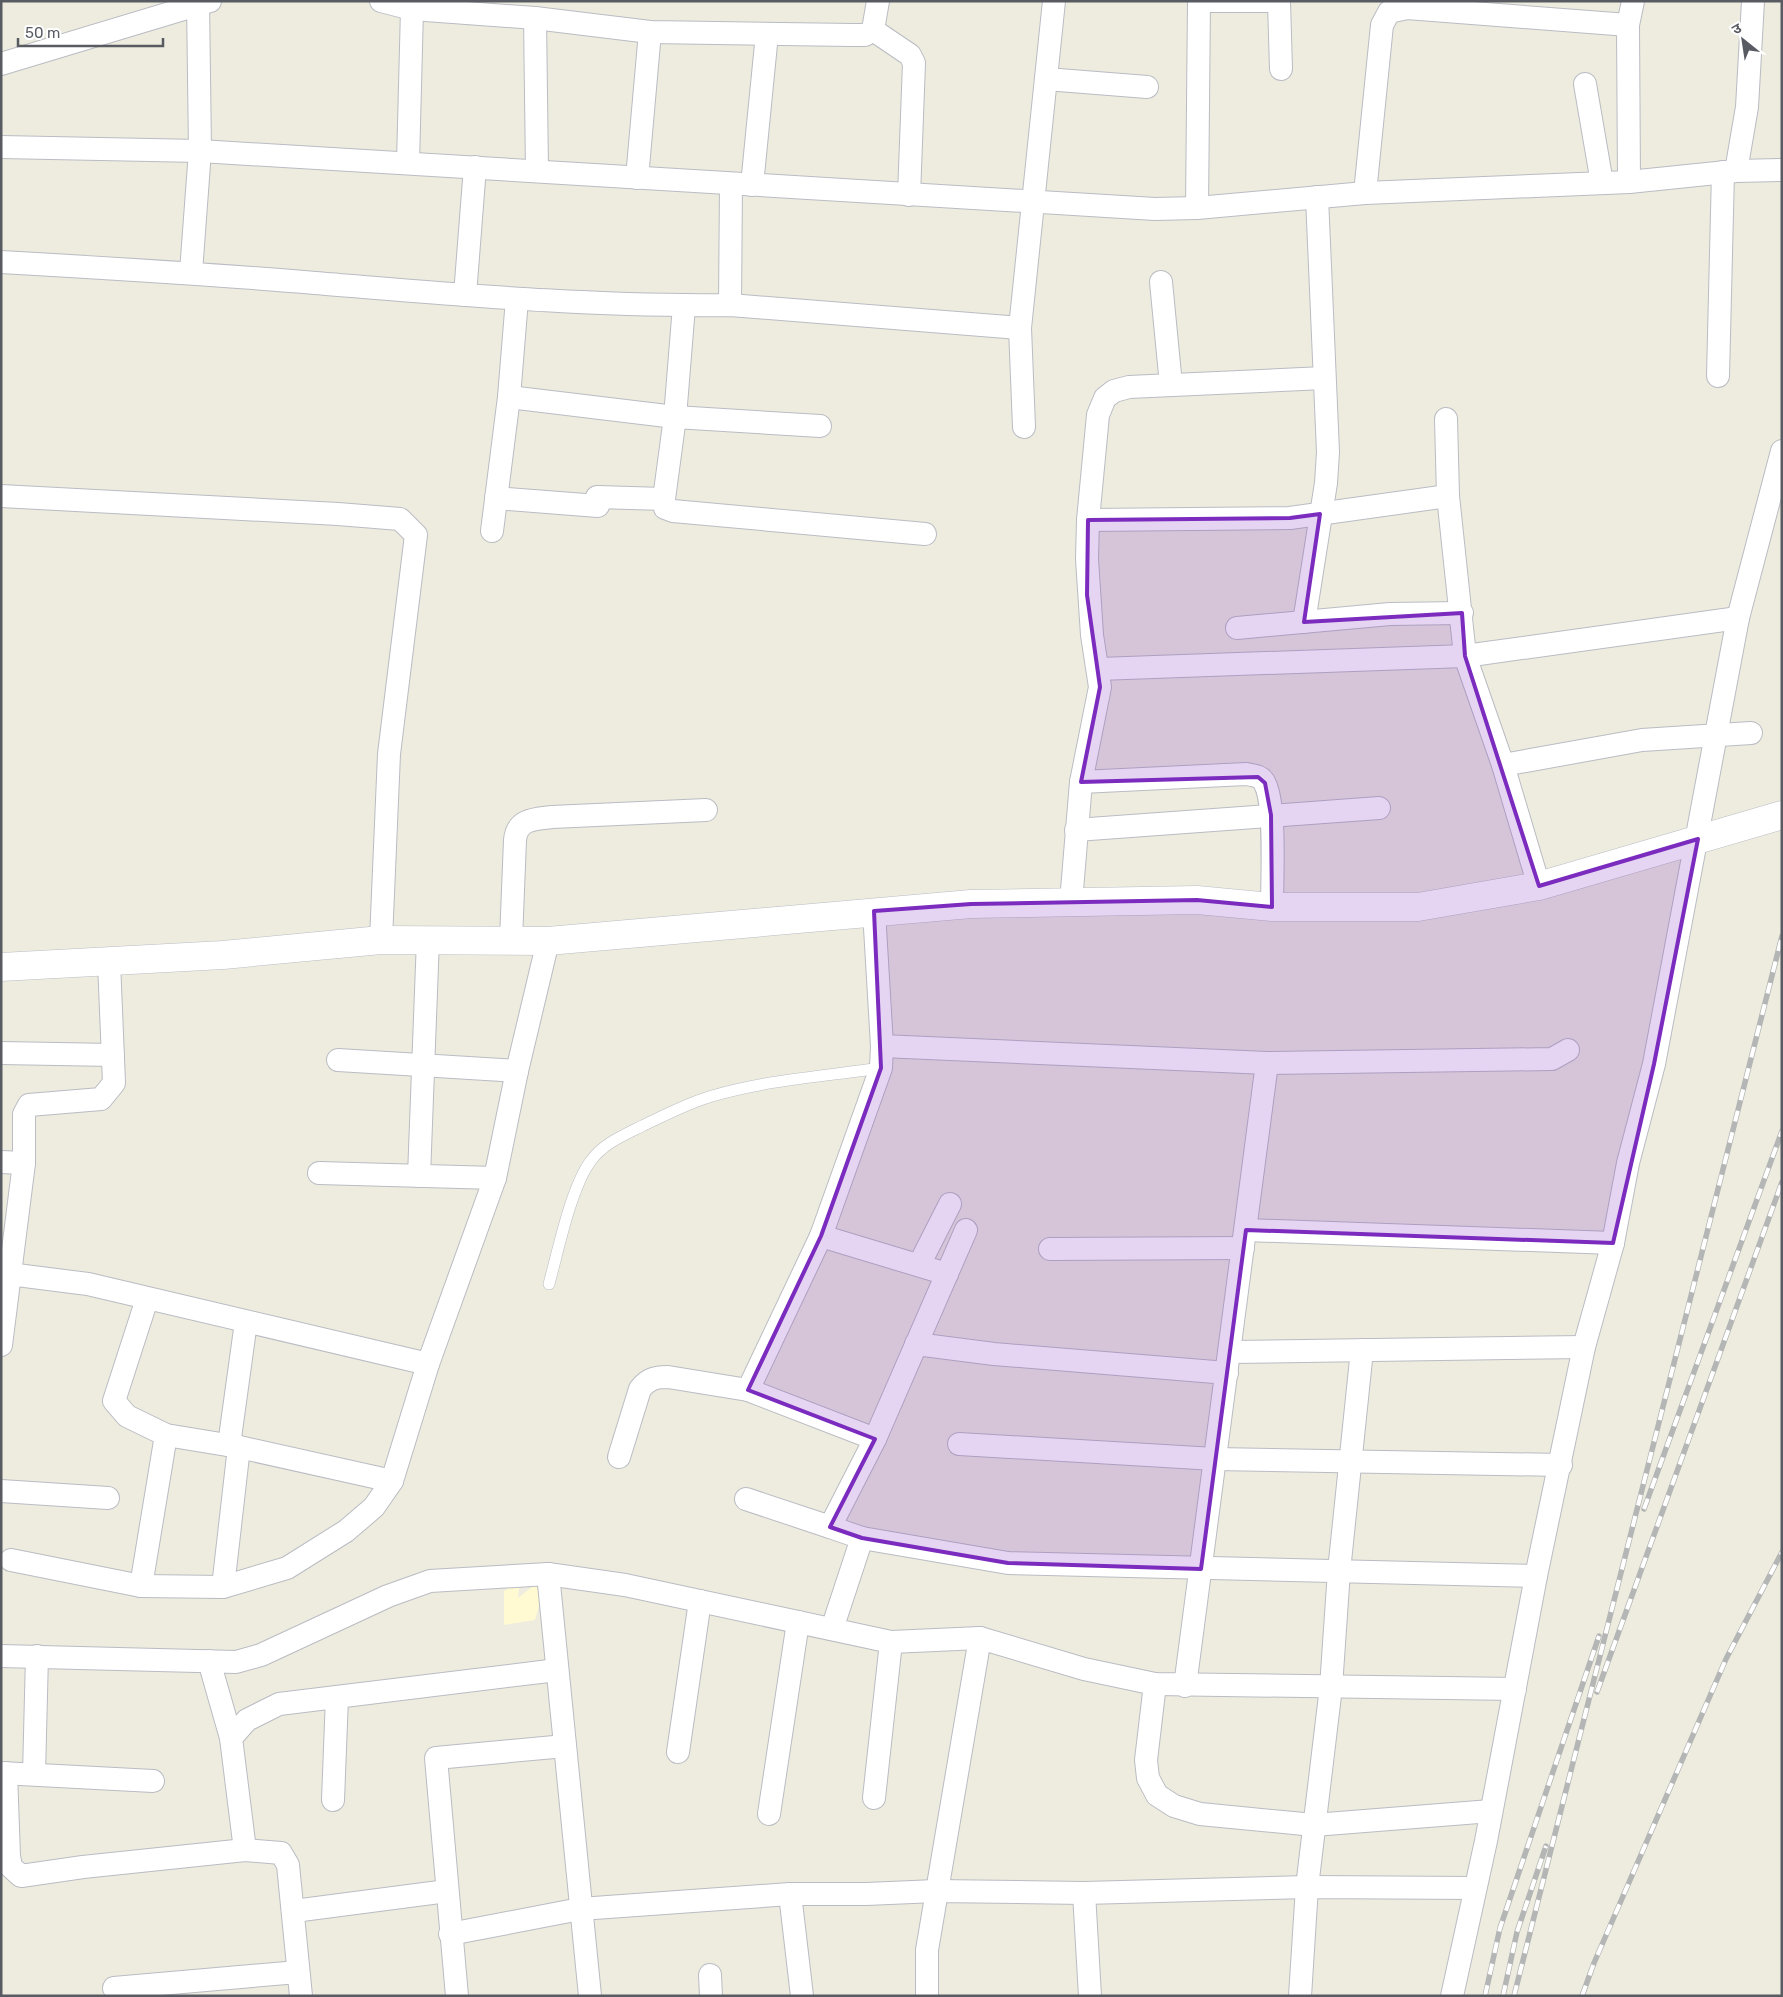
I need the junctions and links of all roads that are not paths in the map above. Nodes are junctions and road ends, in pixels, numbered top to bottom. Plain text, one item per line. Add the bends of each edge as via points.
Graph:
1 (380, 1) edge
2 (878, 1) edge
3 (1054, 1) edge
4 (1199, 1) edge
5 (1633, 1) edge
6 (1753, 1) edge
7 (1279, 2) edge
8 (202, 3) edge
9 (412, 9) junction
10 (535, 18) junction
11 (1628, 24) junction
12 (873, 30) junction
13 (650, 32) junction
14 (767, 34) junction
15 (1, 64) edge
16 (1281, 69) dead end
17 (1046, 79) junction
18 (1585, 84) dead end
19 (1147, 86) dead end
20 (1, 147) edge
21 (200, 151) junction
22 (408, 163) junction
23 (475, 168) junction
24 (537, 170) junction
25 (1782, 170) edge
26 (1729, 172) junction
27 (636, 178) junction
28 (1629, 182) junction
29 (1602, 183) junction
30 (742, 185) junction
31 (1365, 193) junction
32 (909, 195) junction
33 (1317, 197) junction
34 (1032, 200) junction
35 (1197, 208) junction
36 (1, 262) edge
37 (191, 272) junction
38 (1161, 282) dead end
39 (465, 295) junction
40 (517, 299) junction
41 (730, 305) junction
42 (684, 306) junction
43 (1020, 328) junction
44 (1718, 376) dead end
45 (1324, 378) junction
46 (1171, 385) junction
47 (509, 397) junction
48 (675, 417) junction
49 (1446, 419) dead end
50 (820, 426) dead end
51 (1024, 427) dead end
52 (1782, 451) edge
53 (1, 496) edge
54 (1448, 496) junction
55 (496, 498) junction
56 (664, 499) junction
57 (1320, 514) junction
58 (1088, 520) junction
59 (492, 531) dead end
60 (925, 534) dead end
61 (1462, 612) junction
62 (1738, 618) junction
63 (1304, 622) junction
64 (1237, 628) dead end
65 (1465, 656) junction
66 (1099, 669) junction
67 (1750, 733) dead end
68 (1715, 735) junction
69 (1502, 765) junction
70 (1081, 782) junction
71 (1380, 808) dead end
72 (706, 810) dead end
73 (1271, 815) junction
74 (1782, 815) edge
75 (1076, 830) junction
76 (1698, 840) junction
77 (1539, 886) junction
78 (1071, 902) junction
79 (1272, 907) junction
80 (874, 911) junction
81 (428, 939) junction
82 (381, 940) junction
83 (511, 940) junction
84 (548, 941) junction
85 (109, 962) junction
86 (1, 967) edge
87 (882, 1046) junction
88 (1568, 1050) dead end
89 (1, 1053) edge
90 (113, 1055) junction
91 (338, 1060) dead end
92 (1267, 1063) junction
93 (424, 1066) junction
94 (881, 1068) junction
95 (517, 1071) junction
96 (1, 1162) edge
97 (24, 1163) junction
98 (318, 1173) dead end
99 (419, 1176) junction
100 (495, 1178) junction
101 (950, 1204) dead end
102 (966, 1230) dead end
103 (822, 1236) junction
104 (1244, 1239) junction
105 (1613, 1243) junction
106 (1050, 1249) dead end
107 (919, 1265) junction
108 (5, 1273) edge
109 (947, 1274) junction
110 (548, 1284) dead end
111 (147, 1300) junction
112 (246, 1322) junction
113 (916, 1344) junction
114 (1, 1345) edge
115 (1584, 1347) junction
116 (1362, 1350) junction
117 (1228, 1363) junction
118 (428, 1364) junction
119 (748, 1390) junction
120 (166, 1435) junction
121 (875, 1439) junction
122 (959, 1444) dead end
123 (234, 1446) junction
124 (618, 1457) dead end
125 (1215, 1459) junction
126 (1350, 1461) junction
127 (1561, 1465) junction
128 (392, 1481) junction
129 (1, 1490) edge
130 (108, 1498) dead end
131 (746, 1499) dead end
132 (830, 1527) junction
133 (862, 1538) junction
134 (11, 1560) dead end
135 (1201, 1569) junction
136 (1339, 1571) junction
137 (548, 1574) junction
138 (1536, 1576) junction
139 (141, 1586) junction
140 (223, 1587) junction
141 (700, 1601) junction
142 (798, 1622) junction
143 (832, 1629) junction
144 (980, 1638) junction
145 (891, 1642) junction
146 (1, 1656) edge
147 (37, 1656) junction
148 (209, 1661) junction
149 (557, 1670) junction
150 (1155, 1684) junction
151 (1186, 1686) junction
152 (1331, 1687) junction
153 (1515, 1689) junction
154 (337, 1697) junction
155 (231, 1738) junction
156 (565, 1746) junction
157 (678, 1752) dead end
158 (4, 1773) edge
159 (34, 1774) junction
160 (153, 1781) dead end
161 (874, 1798) dead end
162 (333, 1800) dead end
163 (1491, 1811) junction
164 (769, 1814) dead end
165 (1314, 1825) junction
166 (245, 1850) junction
167 (1307, 1887) junction
168 (1475, 1888) junction
169 (936, 1891) junction
170 (447, 1892) junction
171 (1084, 1893) junction
172 (790, 1894) junction
173 (580, 1909) junction
174 (294, 1911) junction
175 (450, 1934) junction
176 (298, 1972) junction
177 (114, 1988) dead end
178 (301, 1996) edge
179 (457, 1996) edge
180 (590, 1996) edge
181 (802, 1996) edge
182 (927, 1996) edge
183 (1090, 1996) edge
184 (1300, 1996) edge
185 (1452, 1996) edge

1 - 9 street
2 - 12 street
3 - 17 street
4 - 7 street
4 - 35 street
5 - 11 street
6 - 26 street via 1747,106
7 - 16 street
8 - 15 street
8 - 21 street
9 - 10 street
9 - 22 street
10 - 13 street
10 - 24 street
11 - 28 street
11 - 31 street via 1407,8 1389,12 1382,25
12 - 14 street via 853,35
12 - 32 street via 910,55 914,63
13 - 14 street
13 - 27 street
14 - 30 street
17 - 19 street
17 - 34 street
18 - 29 street
20 - 21 street
21 - 22 street
21 - 37 street
22 - 23 street
23 - 24 street
23 - 39 street
24 - 27 street
25 - 26 street
26 - 28 street
26 - 44 street
27 - 30 street
28 - 29 street
29 - 31 street
30 - 32 street
30 - 41 street
31 - 33 street
32 - 34 street
33 - 35 street
33 - 45 street
34 - 35 street via 1154,209
34 - 43 street
36 - 37 street
37 - 39 street
38 - 46 street
39 - 40 street
40 - 42 street
40 - 47 street
41 - 42 street
41 - 43 street
42 - 48 street
43 - 51 street
45 - 46 street
45 - 57 street via 1328,452
46 - 58 street via 1129,387 1114,390 1105,398 1098,415
47 - 48 street
47 - 55 street
48 - 50 street
48 - 56 street
49 - 54 street
52 - 62 street
53 - 82 street via 400,519 416,535 389,754
54 - 57 street
54 - 61 street
55 - 56 street via 597,502
55 - 59 street
56 - 60 street via 666,508 673,511
57 - 58 street via 1290,518
57 - 63 street
58 - 66 street via 1087,595
61 - 63 street via 1390,614
61 - 65 street
62 - 65 street
62 - 68 street
63 - 64 street
65 - 66 street
65 - 69 street
66 - 70 street via 1100,687
67 - 68 street
68 - 69 street via 1642,740
68 - 76 street
69 - 77 street
70 - 73 street via 1258,776 1265,783
70 - 75 street
71 - 73 street
72 - 83 street via 552,817 522,823 515,840
73 - 75 street
73 - 79 street
74 - 76 street
75 - 78 street
76 - 77 street
76 - 105 street via 1654,1064 1628,1163
77 - 79 street via 1418,907
78 - 79 street via 1197,900
78 - 80 street via 971,904
80 - 84 street
80 - 87 street
81 - 82 street
81 - 83 street
81 - 93 street
82 - 85 street
83 - 84 street
84 - 95 street
85 - 86 street
85 - 90 street
87 - 92 street
87 - 94 street
88 - 92 street via 1552,1059
89 - 90 street
90 - 97 street via 114,1084 101,1099 29,1105 24,1114
91 - 93 street
92 - 104 street
93 - 95 street
93 - 99 street
94 - 103 street
94 - 110 lane via 721,1094 686,1105 622,1136 590,1161 580,1179
95 - 100 street
96 - 97 street
97 - 108 street
98 - 99 street
99 - 100 street
100 - 118 street
101 - 107 street
102 - 109 street
103 - 107 street
103 - 119 street
104 - 105 street
104 - 106 street
104 - 117 street
105 - 115 street
107 - 109 street
108 - 111 street via 88,1284
108 - 114 street
109 - 113 street
111 - 112 street
111 - 120 street via 114,1401 127,1416
112 - 118 street
112 - 123 street
113 - 117 street via 994,1354
113 - 121 street
115 - 116 street
115 - 127 street
116 - 117 street
116 - 126 street
117 - 125 street
118 - 128 street
119 - 121 street
119 - 124 street via 668,1377 646,1381 640,1388
120 - 123 street
120 - 139 street
121 - 132 street
122 - 125 street
123 - 128 street
123 - 140 street
125 - 126 street
125 - 135 street
126 - 127 street
126 - 136 street
127 - 138 street
128 - 140 street via 374,1507 324,1546 287,1568
129 - 130 street
131 - 132 street
132 - 133 street
133 - 135 street via 1008,1563
133 - 143 street
134 - 139 street
135 - 136 street
135 - 151 street
136 - 138 street
136 - 152 street
137 - 141 street via 625,1585
137 - 148 street via 430,1581 388,1596 261,1655 236,1662
137 - 149 street
138 - 153 street
139 - 140 street
141 - 142 street
141 - 157 street
142 - 143 street
142 - 164 street
143 - 145 street
144 - 145 street
144 - 150 street via 1084,1668
144 - 169 street
145 - 161 street
146 - 147 street
147 - 148 street
147 - 159 street
148 - 155 street
149 - 154 street
149 - 156 street
150 - 151 street
150 - 165 street via 1146,1760 1148,1778 1156,1795 1174,1806 1200,1814
151 - 152 street
152 - 153 street
152 - 165 street
153 - 163 street
154 - 155 street via 279,1704 247,1720
154 - 162 street
155 - 166 street
156 - 170 street via 436,1758
156 - 173 street
158 - 159 street
158 - 166 street via 9,1856 11,1867 21,1876
159 - 160 street
163 - 165 street
163 - 168 street
165 - 167 street
166 - 174 street via 281,1853 288,1865
167 - 168 street
167 - 171 street
167 - 184 street
168 - 185 street
169 - 171 street
169 - 172 street
169 - 182 street via 927,1950
170 - 174 street
170 - 175 street
171 - 183 street
172 - 173 street
172 - 181 street
173 - 175 street
173 - 180 street
174 - 176 street
175 - 179 street
176 - 177 street
176 - 178 street

